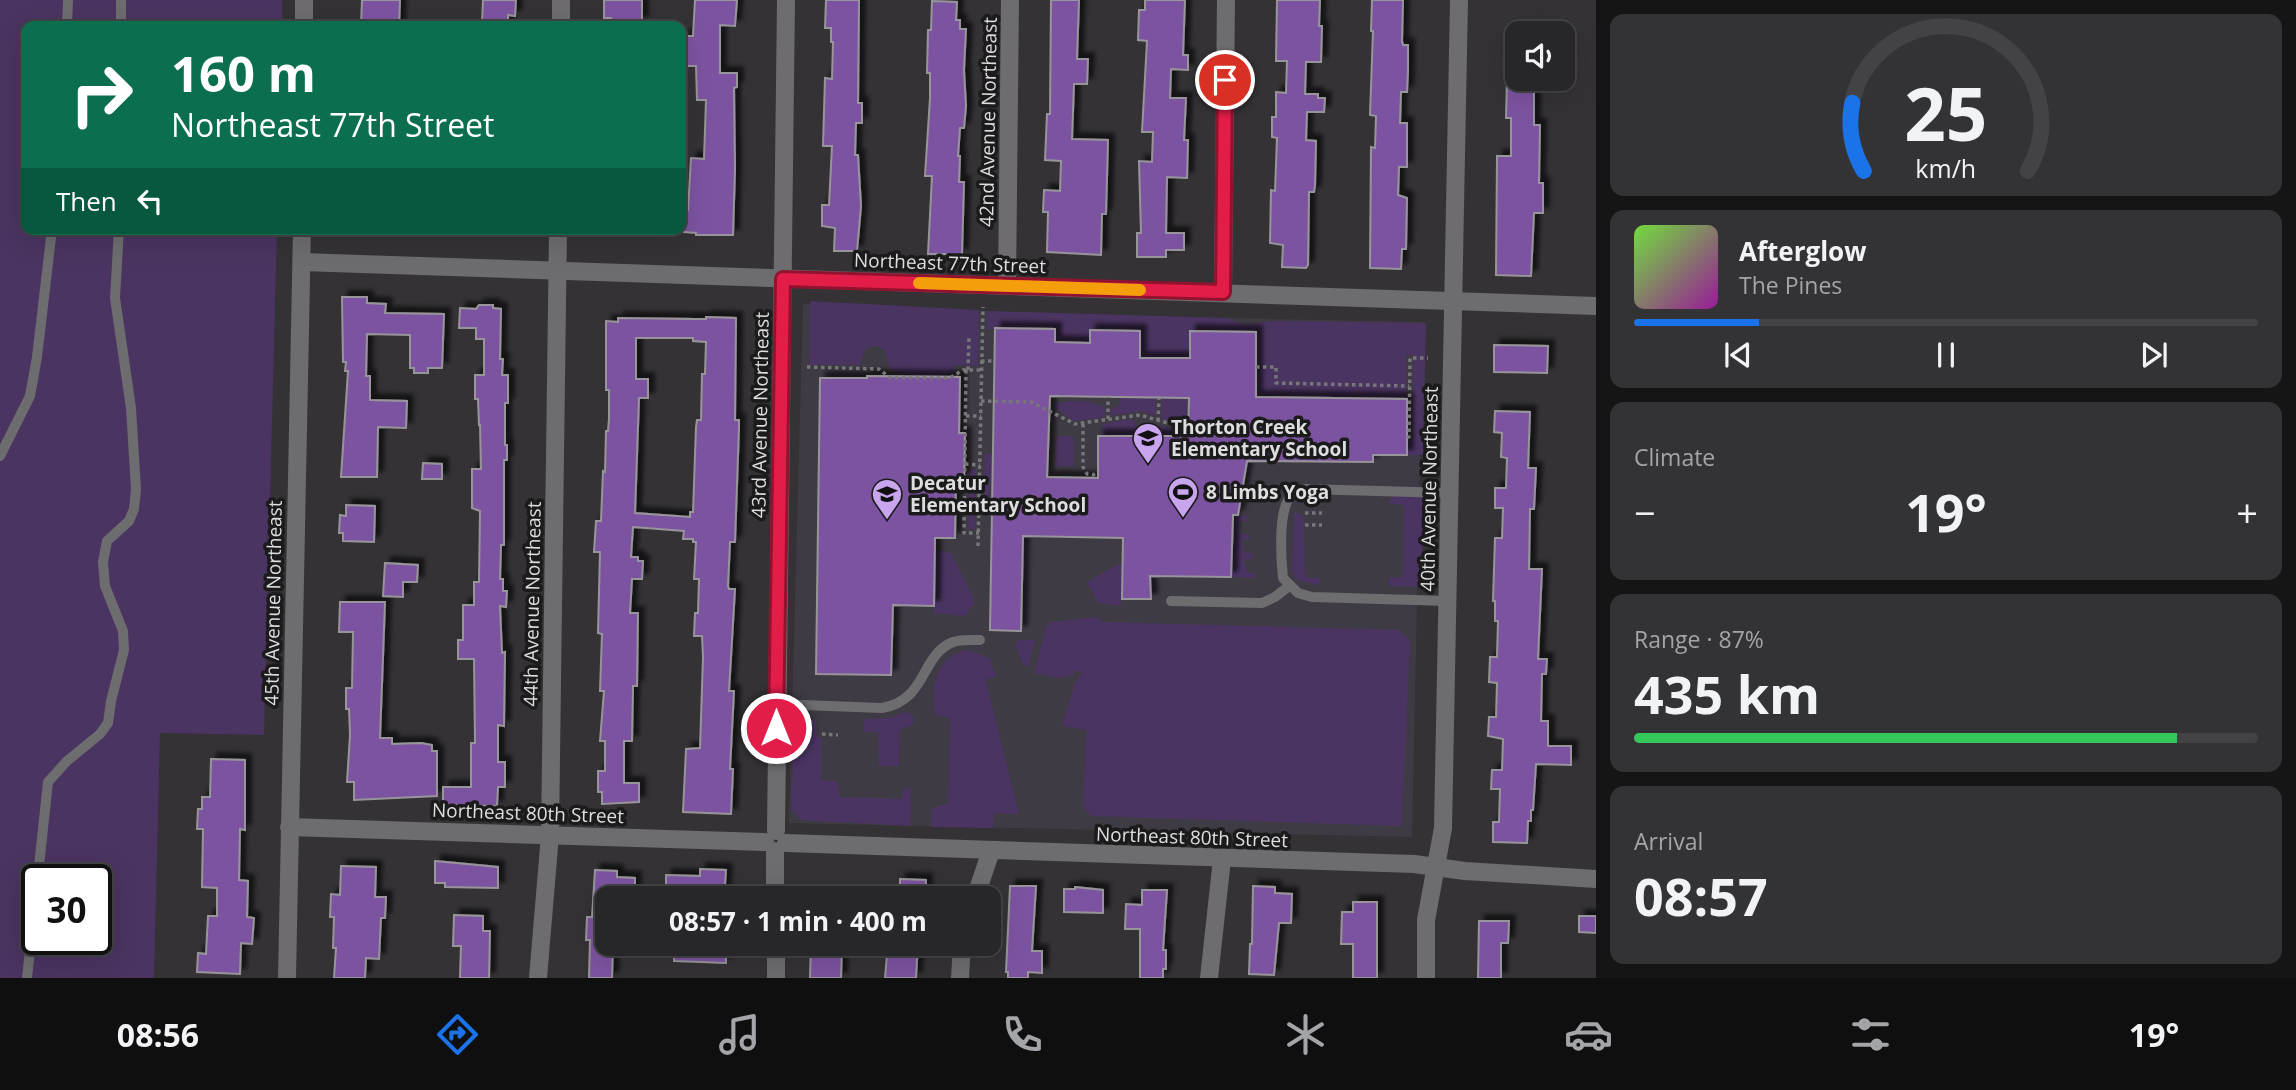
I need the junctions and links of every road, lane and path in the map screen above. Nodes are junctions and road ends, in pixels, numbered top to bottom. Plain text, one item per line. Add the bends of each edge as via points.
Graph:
1 (68, 0) edge
2 (121, 0) edge
3 (304, 0) edge
4 (561, 0) edge
5 (786, 0) edge
6 (1010, 0) edge
7 (1226, 0) edge
8 (1459, 0) edge
9 (67, 21) edge
10 (121, 21) edge
11 (304, 21) edge
12 (561, 21) edge
13 (51, 235) edge
14 (119, 235) edge
15 (302, 235) edge
16 (558, 235) edge
17 (302, 262) junction
18 (557, 271) junction
19 (783, 279) junction
20 (1007, 286) junction
21 (1223, 292) junction
22 (1454, 299) junction
23 (1596, 306) edge
24 (983, 307) dead end
25 (969, 338) dead end
26 (1428, 358) dead end
27 (981, 361) junction
28 (995, 361) dead end
29 (1256, 367) dead end
30 (807, 368) dead end
31 (967, 370) junction
32 (981, 370) junction
33 (1409, 386) junction
34 (1108, 397) dead end
35 (1159, 398) dead end
36 (981, 401) junction
37 (966, 416) junction
38 (981, 416) junction
39 (1108, 420) junction
40 (1158, 421) junction
41 (1083, 424) junction
42 (1188, 429) dead end
43 (1407, 437) dead end
44 (0, 456) edge
45 (965, 464) junction
46 (980, 464) junction
47 (1098, 472) dead end
48 (1243, 486) dead end
49 (1450, 493) junction
50 (1266, 495) dead end
51 (1304, 513) dead end
52 (1322, 513) dead end
53 (1304, 525) dead end
54 (1322, 525) dead end
55 (979, 533) junction
56 (978, 545) dead end
57 (1289, 586) junction
58 (1171, 601) dead end
59 (1448, 601) junction
60 (981, 640) dead end
61 (776, 704) junction
62 (821, 734) dead end
63 (838, 735) dead end
64 (289, 827) junction
65 (550, 835) junction
66 (776, 842) junction
67 (990, 851) junction
68 (1222, 859) junction
69 (1435, 867) junction
70 (1596, 879) edge
71 (775, 886) edge
72 (979, 886) edge
73 (776, 956) edge
74 (961, 956) edge
75 (27, 978) edge
76 (287, 978) edge
77 (538, 978) edge
78 (776, 978) edge
79 (960, 978) edge
80 (1209, 978) edge
81 (1426, 978) edge

1 - 9 lane
2 - 10 lane
3 - 11 street
4 - 12 street
5 - 19 street, 43rd Avenue Northeast
6 - 20 street, 42nd Avenue Northeast
7 - 21 street
8 - 22 street, 40th Avenue Northeast
13 - 44 lane via 30,397
14 - 75 lane via 115,298 131,408 136,489 129,521 107,541 103,562 105,586 123,631 124,650 108,723 48,782
15 - 17 street, 45th Avenue Northeast
16 - 18 street, 44th Avenue Northeast
17 - 18 street, Northeast 77th Street
17 - 64 street, 45th Avenue Northeast
18 - 19 street, Northeast 77th Street
18 - 65 street, 44th Avenue Northeast
19 - 20 street, Northeast 77th Street
19 - 61 street, 43rd Avenue Northeast
20 - 21 street, Northeast 77th Street
21 - 22 street, Northeast 77th Street
22 - 23 street, Northeast 77th Street
22 - 49 street, 40th Avenue Northeast
24 - 27 path
25 - 31 path
26 - 33 path via 1410,358
27 - 28 path
27 - 32 path
29 - 33 path via 1276,367 1276,383
30 - 31 path via 879,369 890,378 950,378
31 - 32 path
31 - 37 path
32 - 36 path
33 - 43 path
34 - 39 path
35 - 40 path
36 - 38 path
36 - 41 path via 1031,402 1074,424
37 - 38 path
37 - 45 path
38 - 46 path
39 - 40 path via 1140,415
39 - 41 path
40 - 42 path
41 - 47 path via 1083,467 1087,474
45 - 46 path
45 - 55 path via 964,533
46 - 55 path
48 - 50 path
49 - 57 lane via 1295,492 1288,499 1282,523 1283,578
49 - 59 street, 40th Avenue Northeast
51 - 52 path
53 - 54 path
55 - 56 path
57 - 58 lane via 1262,603
57 - 59 lane via 1312,597
59 - 69 street, 40th Avenue Northeast via 1443,828
60 - 61 lane via 947,645 914,691 892,706
61 - 66 street, 43rd Avenue Northeast
62 - 63 path
64 - 65 street, Northeast 80th Street
64 - 76 street, 45th Avenue Northeast
65 - 66 street, Northeast 80th Street
65 - 77 street, 44th Avenue Northeast
66 - 67 street, Northeast 80th Street
66 - 71 street, 43rd Avenue Northeast
67 - 68 street, Northeast 80th Street
67 - 72 street
68 - 69 street, Northeast 80th Street
68 - 80 street
69 - 70 street, Northeast 80th Street
69 - 81 street, 40th Avenue Northeast via 1426,920
73 - 78 street
74 - 79 street

